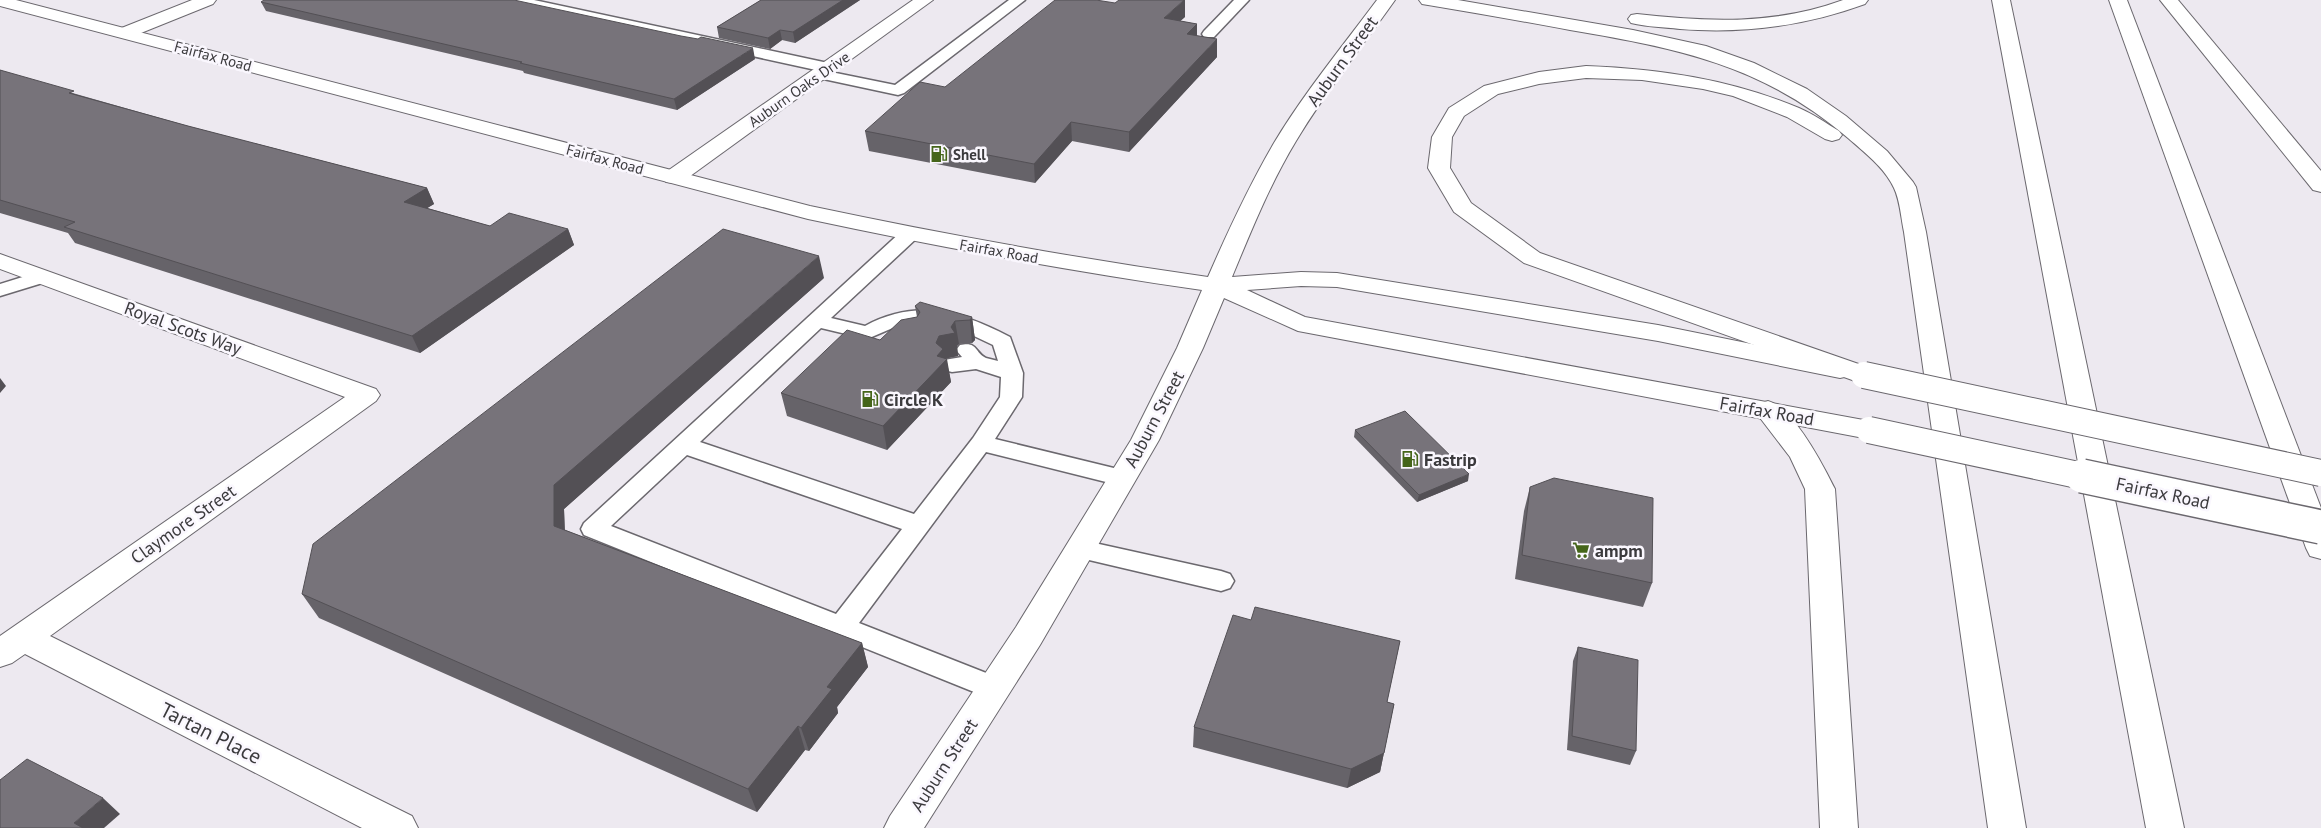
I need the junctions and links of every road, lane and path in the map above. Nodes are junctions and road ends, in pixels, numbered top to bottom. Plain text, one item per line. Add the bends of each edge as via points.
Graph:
1 (207, 0) edge
2 (516, 0) edge
3 (924, 0) edge
4 (1018, 0) edge
5 (1242, 0) edge
6 (1386, 0) edge
7 (1428, 0) edge
8 (1509, 0) edge
9 (1859, 0) edge
10 (2001, 0) edge
11 (2118, 0) edge
12 (2169, 0) edge
13 (0, 1) edge
14 (125, 33) junction
15 (1209, 34) dead end
16 (824, 71) junction
17 (674, 177) junction
18 (2321, 185) edge
19 (1915, 232) junction
20 (910, 234) junction
21 (0, 261) edge
22 (42, 277) junction
23 (1216, 286) junction
24 (0, 290) edge
25 (816, 321) junction
26 (867, 333) junction
27 (912, 335) edge
28 (891, 345) edge
29 (966, 359) dead end
30 (1012, 373) junction
31 (1864, 375) junction
32 (366, 395) joint
33 (1768, 410) junction
34 (981, 443) junction
35 (683, 445) junction
36 (2321, 473) edge
37 (1122, 478) junction
38 (919, 525) junction
39 (2321, 527) edge
40 (2321, 548) edge
41 (1082, 549) junction
42 (1222, 581) dead end
43 (841, 627) junction
44 (12, 646) edge
45 (994, 688) junction
46 (399, 828) edge
47 (903, 828) edge
48 (1839, 828) edge
49 (2007, 828) edge
50 (2165, 828) edge

1 - 14 main road
2 - 16 lane
3 - 16 main road, Auburn Oaks Drive
4 - 16 lane via 898,90
5 - 15 lane
6 - 23 main road, Auburn Street via 1323,85 1286,142 1250,207
7 - 19 main road via 1633,35 1700,50 1748,67 1800,93 1839,120 1880,155 1905,187
8 - 9 main road via 1664,23 1730,27 1787,22 1828,13
10 - 50 main road
11 - 40 main road
12 - 18 main road
13 - 14 main road, Fairfax Road
14 - 17 main road, Fairfax Road
16 - 17 main road, Auburn Oaks Drive
17 - 20 main road, Fairfax Road via 808,212
19 - 31 main road via 1869,166 1839,139 1794,113 1740,92 1703,83 1642,74 1596,73 1539,78 1491,90 1456,112 1442,137 1438,168 1462,207 1532,258
19 - 49 main road
20 - 23 main road, Fairfax Road via 1070,264
20 - 25 lane
21 - 22 main road, Royal Scots Way
22 - 24 lane
22 - 32 main road, Royal Scots Way
23 - 31 main road, Fairfax Road via 1301,279 1337,280 1658,333
23 - 33 main road, Fairfax Road via 1298,323
23 - 37 main road, Auburn Street via 1145,440
25 - 26 lane
25 - 35 lane
26 - 27 lane
26 - 28 lane
26 - 30 lane via 895,319 923,314 976,327 1003,342
29 - 30 lane
30 - 34 lane via 1010,397
31 - 36 main road, Fairfax Road, bridge
32 - 44 main road, Claymore Street
33 - 39 main road, Fairfax Road, bridge
33 - 48 main road via 1802,454 1820,489
34 - 37 lane
34 - 38 lane
35 - 38 lane
35 - 43 lane via 593,529
37 - 41 main road, Auburn Street
38 - 43 lane
41 - 42 lane
41 - 45 main road, Auburn Street
43 - 45 lane
44 - 46 main road, Tartan Place
45 - 47 main road, Auburn Street

